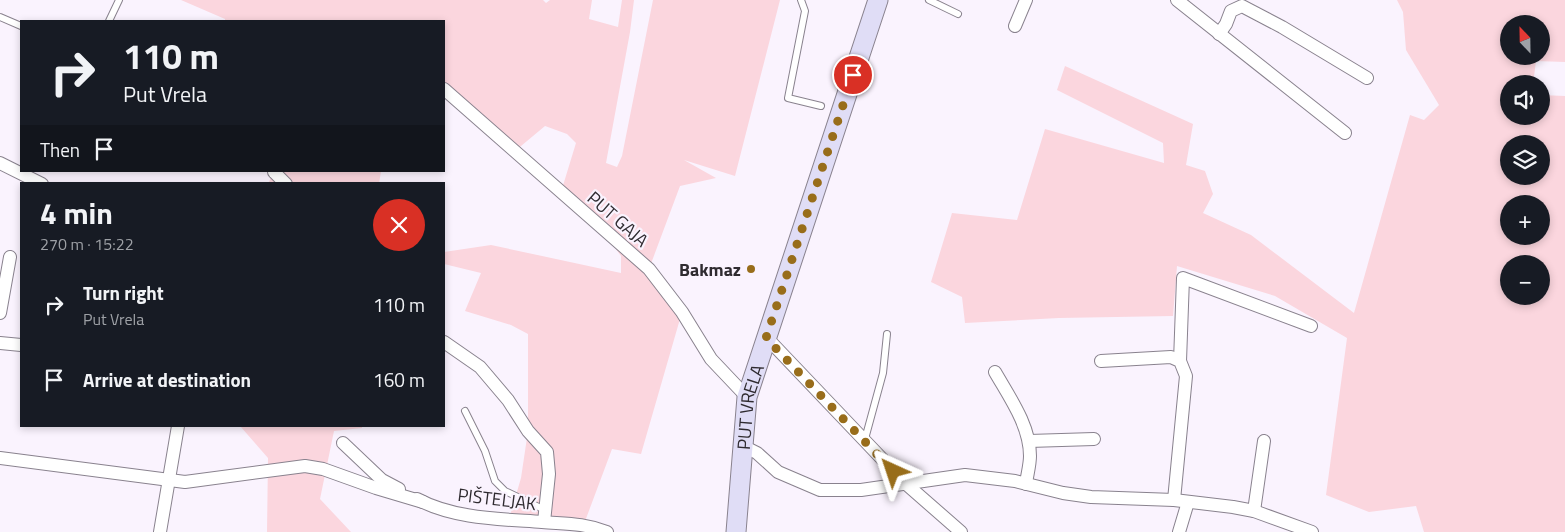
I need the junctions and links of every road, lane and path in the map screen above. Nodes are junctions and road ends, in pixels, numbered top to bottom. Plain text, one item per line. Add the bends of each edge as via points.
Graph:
1 (119, 0) edge
2 (801, 0) edge
3 (878, 0) edge
4 (929, 0) edge
5 (1026, 0) edge
6 (1177, 0) edge
7 (958, 14) dead end
8 (0, 17) edge
9 (109, 20) edge
10 (20, 26) edge
11 (1015, 26) dead end
12 (1220, 34) junction
13 (1366, 78) dead end
14 (445, 90) edge
15 (821, 106) dead end
16 (1345, 133) dead end
17 (0, 163) edge
18 (272, 175) edge
19 (38, 182) edge
20 (283, 182) edge
21 (10, 257) dead end
22 (0, 313) edge
23 (1311, 326) dead end
24 (887, 334) dead end
25 (766, 338) junction
26 (0, 343) edge
27 (445, 343) edge
28 (20, 345) edge
29 (1101, 361) dead end
30 (1180, 361) junction
31 (995, 372) dead end
32 (747, 397) junction
33 (465, 410) dead end
34 (178, 427) edge
35 (1094, 439) dead end
36 (865, 440) junction
37 (1029, 441) junction
38 (1264, 441) dead end
39 (343, 443) dead end
40 (743, 446) junction
41 (0, 458) edge
42 (168, 479) junction
43 (905, 484) junction
44 (1026, 484) junction
45 (1174, 500) junction
46 (423, 502) junction
47 (1188, 502) junction
48 (1254, 511) junction
49 (545, 516) junction
50 (557, 527) edge
51 (160, 532) edge
52 (607, 532) edge
53 (736, 532) edge
54 (961, 532) edge
55 (1179, 532) edge
56 (1308, 532) edge

1 - 9 lane
2 - 15 lane via 805,11 788,98
3 - 25 main road, PUT VRELA
4 - 7 lane
5 - 11 street
6 - 12 street
8 - 10 lane
12 - 13 street via 1231,11 1242,6
12 - 16 street
14 - 32 street, PUT GAJA via 649,269 682,312 711,359
17 - 19 street
18 - 20 street
21 - 22 street
23 - 30 street via 1183,278
24 - 36 lane via 881,381
25 - 32 main road, PUT VRELA
25 - 36 street
26 - 28 street
27 - 49 street via 480,367 547,452 549,474
29 - 30 street via 1171,358
30 - 45 street via 1186,376
31 - 37 street via 1016,408
32 - 40 main road, PUT VRELA
33 - 49 lane via 495,481 505,492
34 - 42 street
35 - 37 street
36 - 43 street
37 - 44 street
38 - 48 street
39 - 46 street, PIŠTELJAK via 382,480
40 - 43 street via 757,453 778,472 820,490 861,490
40 - 53 main road, PUT VRELA
41 - 42 street
42 - 46 street via 185,482 305,466 324,469
42 - 51 street
43 - 44 street via 966,475
43 - 54 street
44 - 45 street via 1091,497
45 - 47 street
46 - 49 street, PIŠTELJAK via 457,514
47 - 48 street
47 - 55 street
48 - 56 street
49 - 50 street, PIŠTELJAK
50 - 52 street, PIŠTELJAK via 584,524

